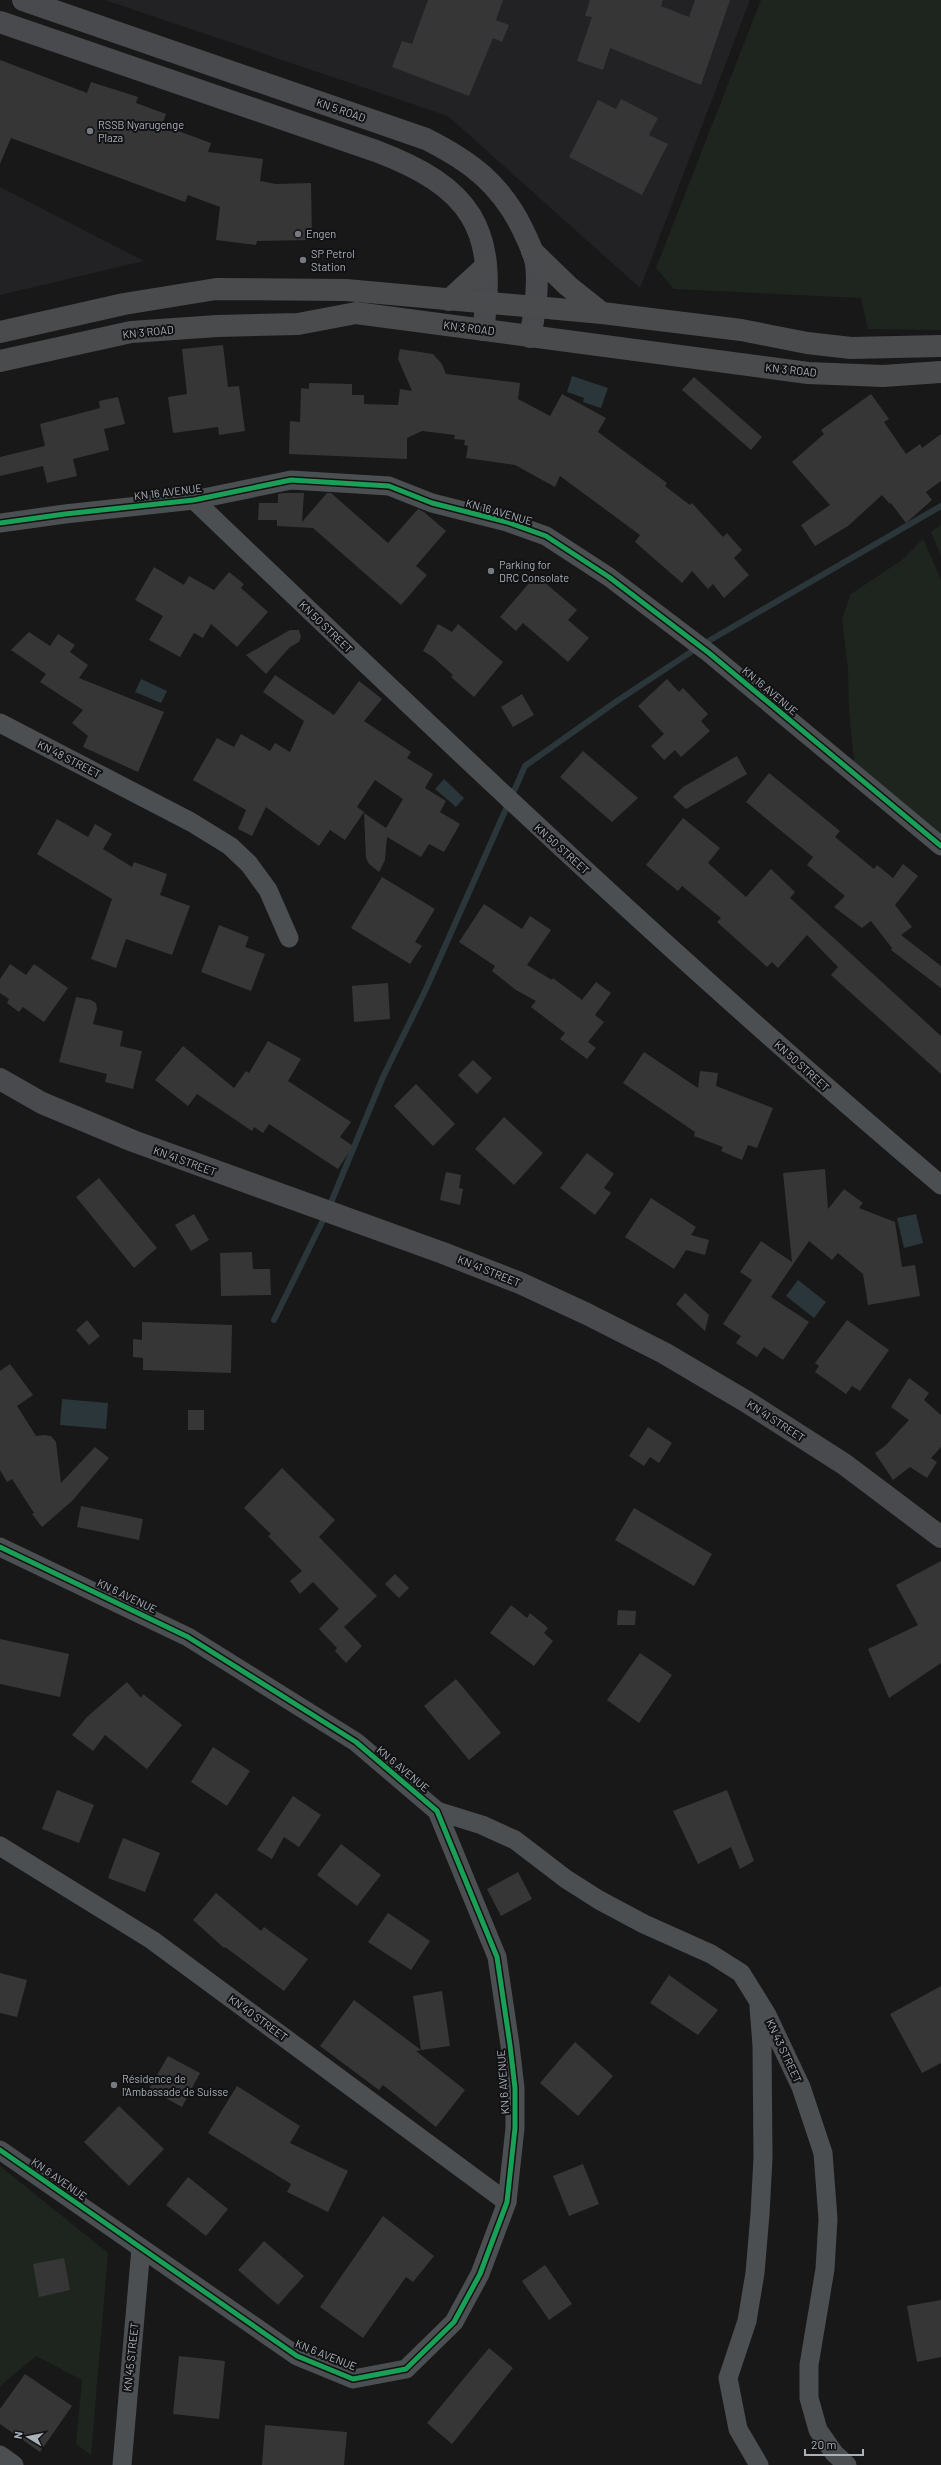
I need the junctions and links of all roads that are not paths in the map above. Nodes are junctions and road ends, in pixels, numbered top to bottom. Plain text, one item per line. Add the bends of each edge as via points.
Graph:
1 (23, 0) edge
2 (0, 22) edge
3 (532, 251) junction
4 (486, 266) junction
5 (448, 300) junction
6 (486, 303) junction
7 (536, 308) junction
8 (602, 313) junction
9 (482, 330) junction
10 (0, 332) edge
11 (530, 337) junction
12 (941, 346) edge
13 (0, 361) edge
14 (941, 372) edge
15 (194, 500) junction
16 (0, 523) edge
17 (0, 723) edge
18 (941, 846) edge
19 (289, 938) dead end
20 (0, 1079) edge
21 (941, 1185) edge
22 (941, 1537) edge
23 (0, 1547) edge
24 (0, 1556) edge
25 (25, 1559) junction
26 (437, 1811) junction
27 (0, 1846) edge
28 (759, 1993) junction
29 (0, 2150) edge
30 (507, 2202) junction
31 (141, 2248) junction
32 (0, 2455) edge
33 (14, 2465) edge
34 (122, 2465) edge
35 (759, 2465) edge
36 (847, 2465) edge

1 - 3 main road, KN 5 ROAD via 426,139 459,156 498,189 514,212
2 - 4 main road via 406,162 439,182 473,217 482,239
3 - 7 main road, KN 5 ROAD via 536,265
3 - 8 highway via 568,286
4 - 5 highway
4 - 6 main road
5 - 6 highway
5 - 10 highway via 346,290 216,289 124,304
6 - 7 highway
6 - 9 main road
7 - 8 highway
7 - 11 main road, KN 5 ROAD
8 - 12 highway via 742,330 807,343 851,348
9 - 11 highway, KN 3 ROAD
9 - 13 highway, KN 3 ROAD via 356,313 298,324 131,332
11 - 14 highway, KN 3 ROAD via 808,373 883,376
15 - 16 street, KN 16 AVENUE
15 - 18 street, KN 16 AVENUE via 291,480 389,486 432,504 508,522 546,536 609,577 709,653
15 - 21 street, KN 50 STREET via 551,839 831,1092
17 - 19 street, KN 48 STREET via 191,822 230,846 249,864 268,890
20 - 22 main road, KN 41 STREET via 42,1103 133,1141 443,1253 520,1283 587,1314 664,1353 747,1402 844,1464
23 - 25 street, KN 6 AVENUE
24 - 25 street, KN 6 AVENUE
25 - 26 street, KN 6 AVENUE via 188,1637 356,1742
26 - 28 street, KN 43 STREET via 482,1825 515,1840 566,1879 599,1900 644,1924 711,1954 740,1973
26 - 30 street, KN 6 AVENUE via 497,1957 515,2088 515,2128
27 - 30 street, KN 40 STREET via 152,1940
28 - 35 street via 763,2158 760,2214 755,2273 747,2321 728,2378 738,2429
28 - 36 street, KN 43 STREET via 801,2087 823,2153 827,2190 825,2269 809,2365 809,2398 818,2430 834,2453
29 - 31 street, KN 6 AVENUE
30 - 31 street, KN 6 AVENUE via 480,2274 454,2322 406,2369 353,2379 297,2356
31 - 34 street, KN 45 STREET
32 - 33 street

